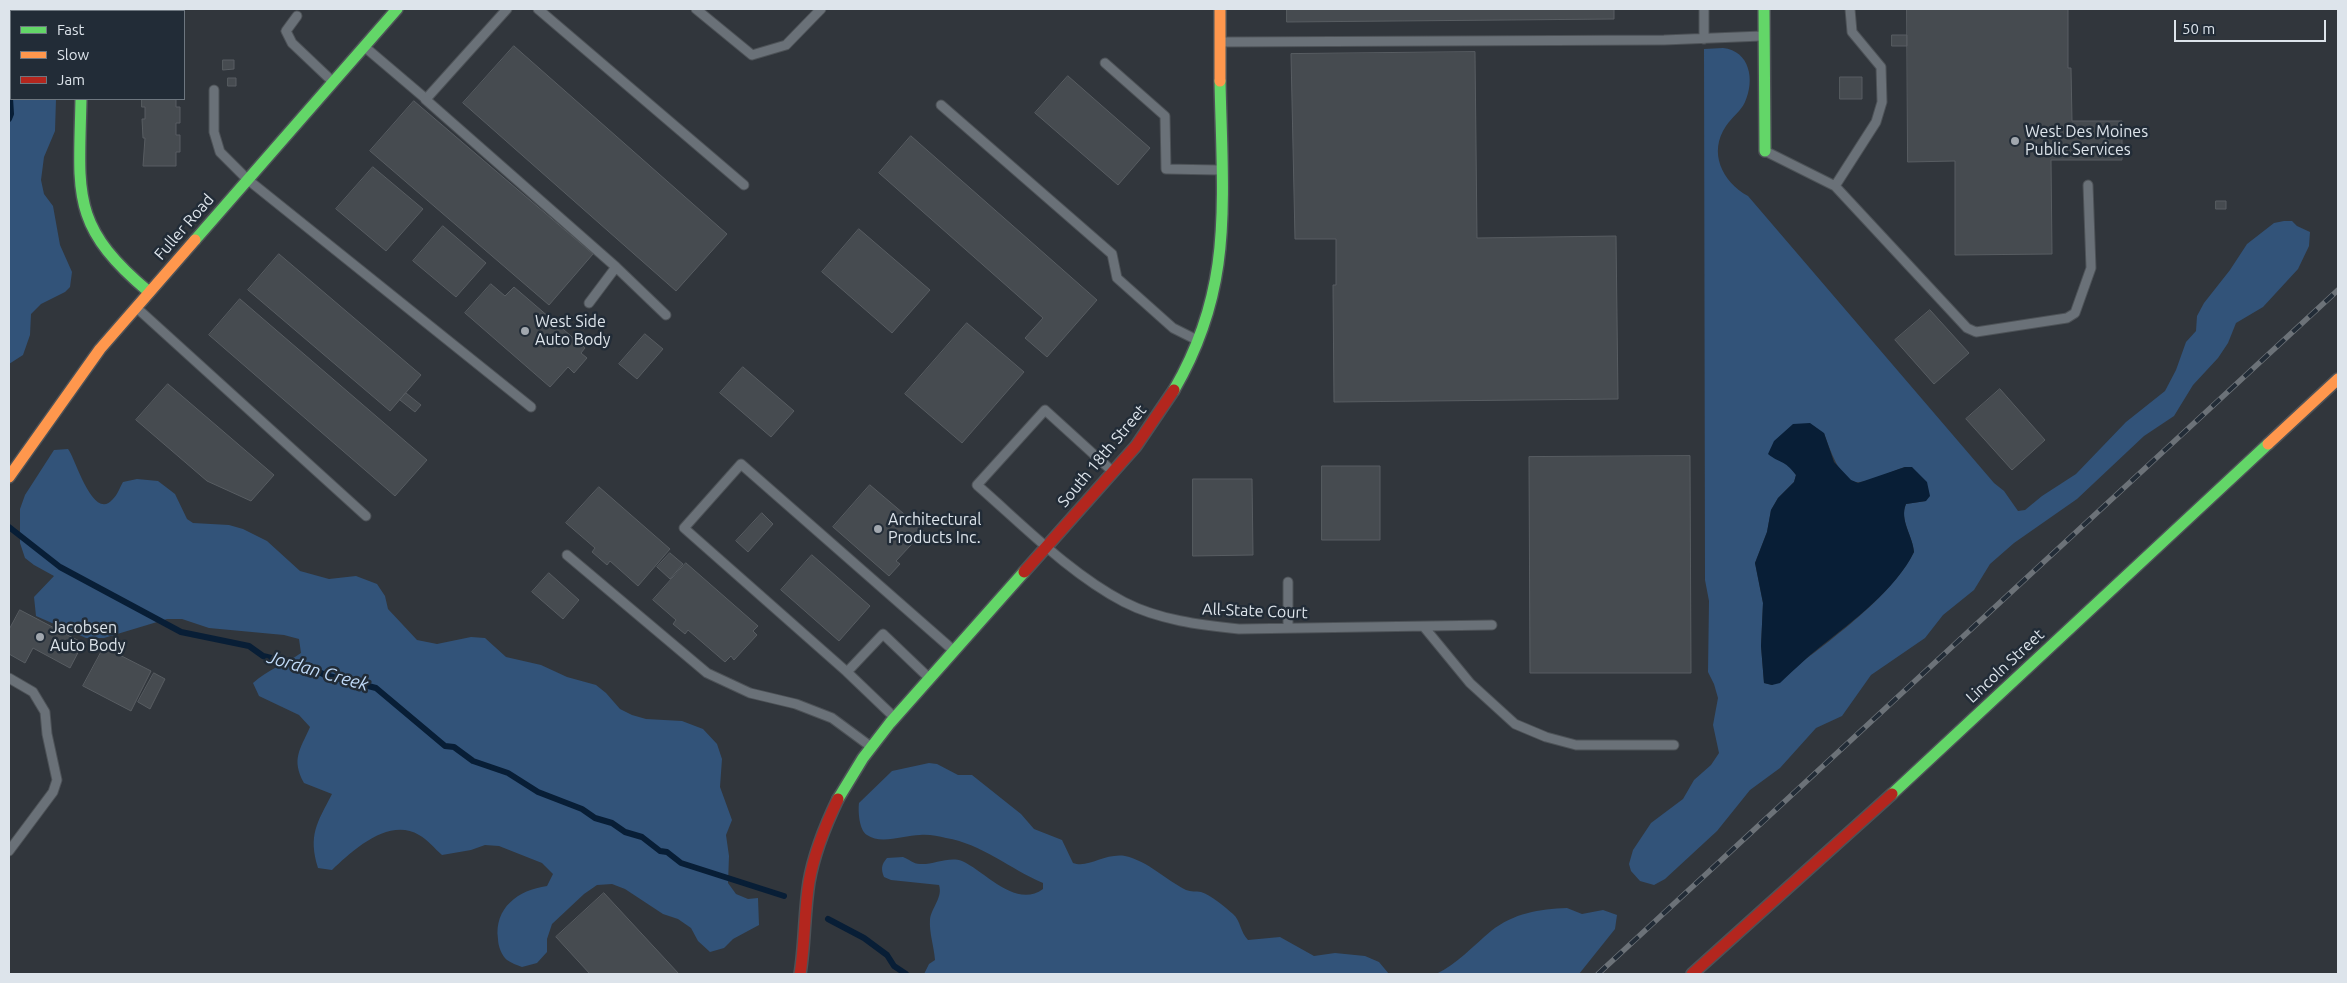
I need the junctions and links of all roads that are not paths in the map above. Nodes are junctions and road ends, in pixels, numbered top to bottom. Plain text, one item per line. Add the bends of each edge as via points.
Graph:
1 (397, 9) edge
2 (506, 9) edge
3 (538, 9) edge
4 (696, 9) edge
5 (821, 9) edge
6 (1220, 9) edge
7 (1704, 9) edge
8 (1764, 9) edge
9 (1850, 9) edge
10 (297, 16) dead end
11 (1765, 36) junction
12 (1704, 39) junction
13 (1220, 42) junction
14 (364, 46) junction
15 (1105, 63) dead end
16 (332, 82) junction
17 (214, 90) dead end
18 (425, 98) junction
19 (81, 100) edge
20 (941, 105) dead end
21 (1765, 151) joint
22 (1221, 170) junction
23 (247, 179) junction
24 (744, 185) dead end
25 (1835, 186) junction
26 (2088, 186) dead end
27 (616, 267) junction
28 (148, 292) junction
29 (589, 302) dead end
30 (136, 307) junction
31 (666, 315) dead end
32 (1197, 340) junction
33 (2338, 379) edge
34 (531, 407) dead end
35 (1113, 471) junction
36 (10, 476) edge
37 (366, 516) dead end
38 (1047, 545) junction
39 (567, 555) dead end
40 (1288, 582) dead end
41 (1492, 625) dead end
42 (1424, 627) junction
43 (1288, 628) junction
44 (954, 651) junction
45 (846, 672) junction
46 (9, 678) edge
47 (930, 679) junction
48 (895, 718) junction
49 (1674, 745) dead end
50 (870, 746) junction
51 (9, 851) edge
52 (800, 974) edge
53 (1692, 974) edge

1 - 14 street, Fuller Road
2 - 18 lane
3 - 24 lane
4 - 5 lane via 752,55 786,45
6 - 13 street, South 18th Street
7 - 12 lane
8 - 11 street
9 - 25 lane via 1852,32 1881,67 1882,102 1876,122
10 - 16 lane via 286,31 292,43
11 - 12 lane
11 - 21 street
12 - 13 lane
13 - 22 street, South 18th Street
14 - 16 street, Fuller Road
14 - 18 lane
15 - 22 lane via 1165,116 1166,169
16 - 23 street, Fuller Road
17 - 23 lane via 214,132 220,152
18 - 27 lane
19 - 28 street via 83,202 91,226 120,268
20 - 32 lane via 1112,254 1117,278 1172,328
21 - 25 lane
22 - 32 street, South 18th Street via 1218,264
23 - 28 street, Fuller Road
23 - 34 lane
25 - 26 lane via 1967,328 1976,332 2067,318 2075,313 2091,268
27 - 29 lane
27 - 31 lane
28 - 30 street, Fuller Road
30 - 36 street, Fuller Road via 100,349
30 - 37 lane
32 - 35 street, South 18th Street via 1186,369 1163,409
33 - 53 street, Lincoln Street via 1903,784
35 - 38 street, South 18th Street
35 - 38 lane, All-State Court via 1045,410 977,484
38 - 43 lane, All-State Court via 1091,581 1125,602 1162,616 1200,625 1239,629
38 - 44 street, South 18th Street
39 - 50 lane via 706,673 750,693 796,704 832,718
40 - 43 lane
41 - 42 lane, All-State Court
42 - 43 lane, All-State Court
42 - 49 lane via 1470,684 1515,724 1576,745
44 - 45 lane via 741,464 684,528
44 - 47 street, South 18th Street
45 - 47 lane via 883,634
45 - 48 lane
46 - 51 lane via 33,692 45,712 57,780 54,792
47 - 48 street, South 18th Street
48 - 50 street, South 18th Street
50 - 52 street, South 18th Street via 840,796 816,855 809,881

